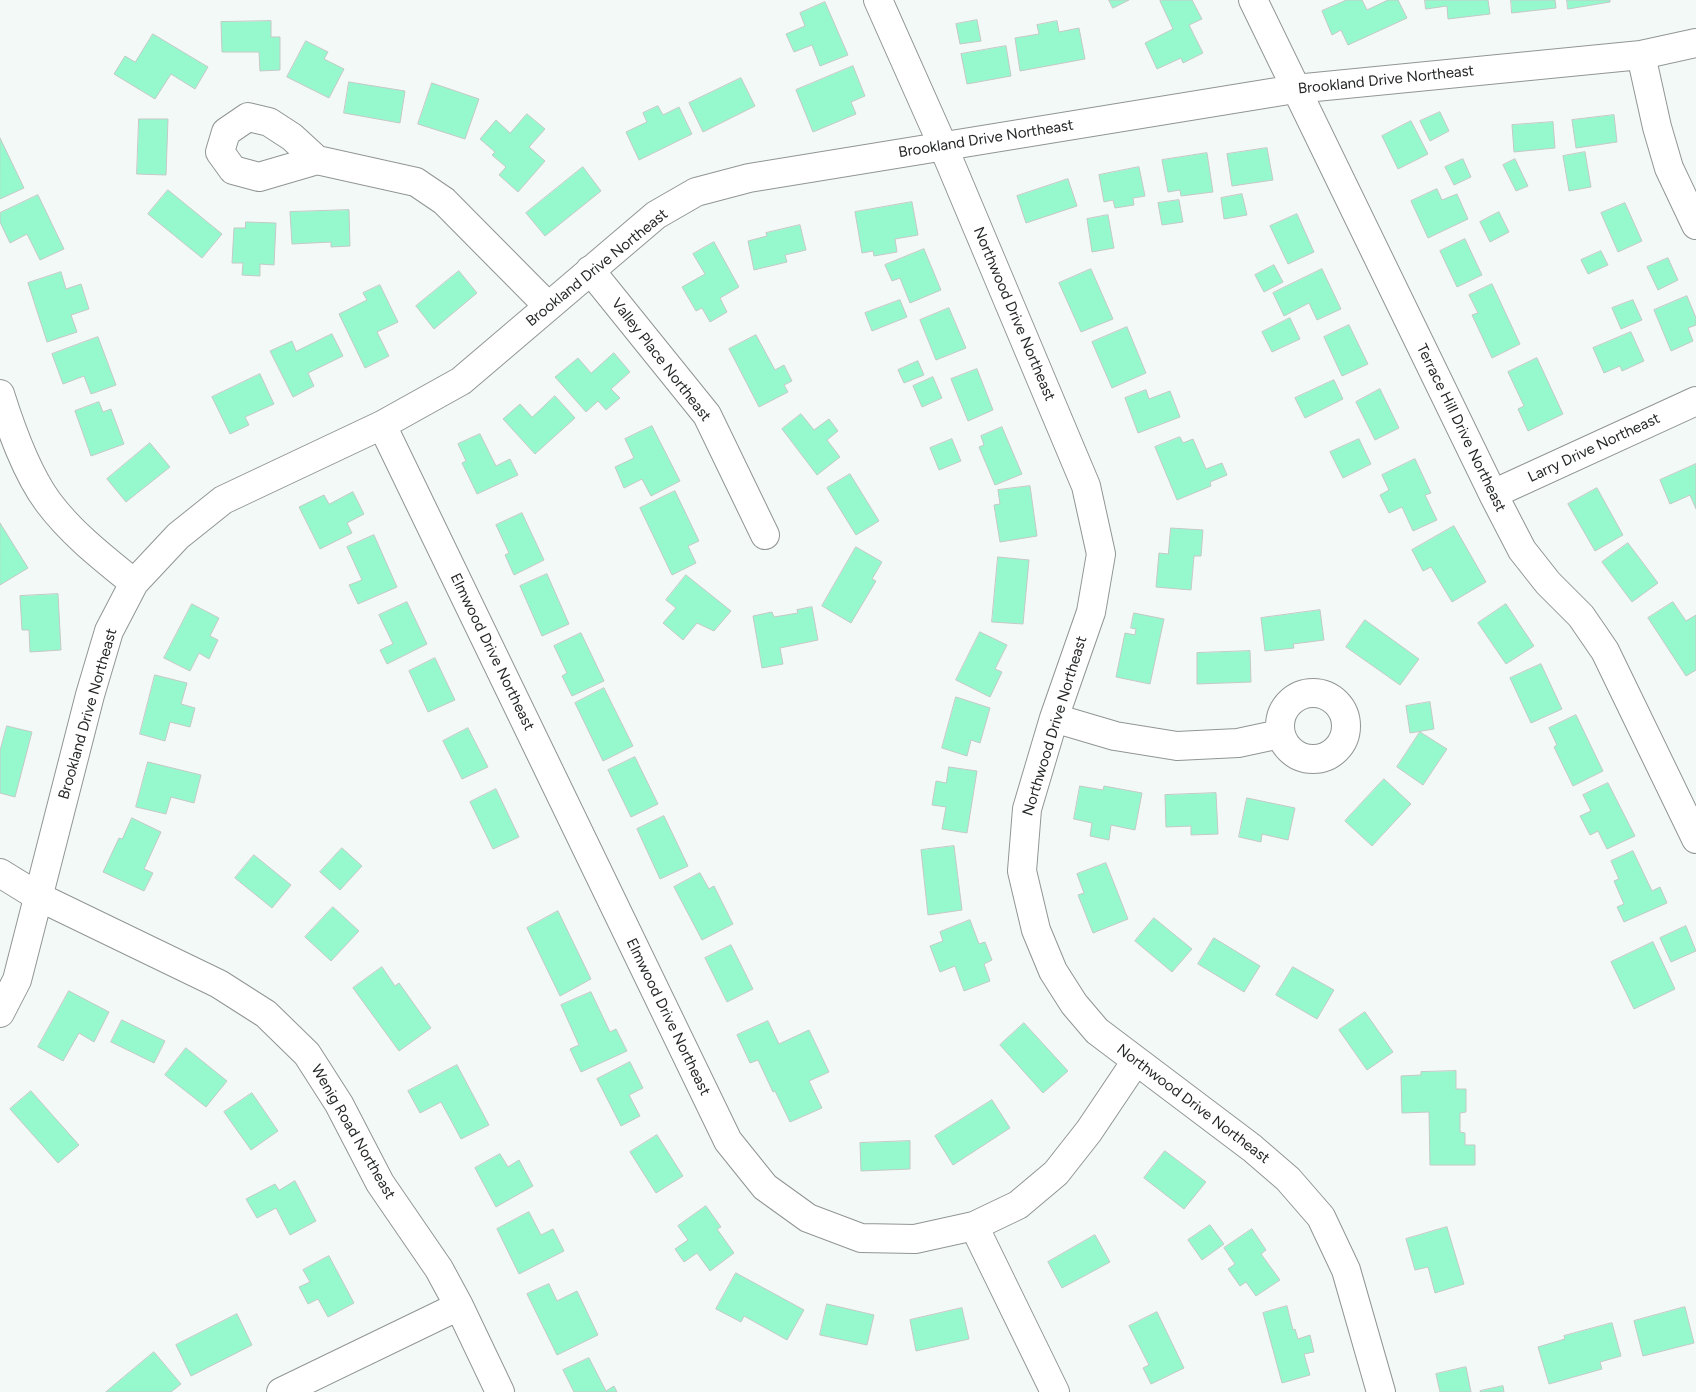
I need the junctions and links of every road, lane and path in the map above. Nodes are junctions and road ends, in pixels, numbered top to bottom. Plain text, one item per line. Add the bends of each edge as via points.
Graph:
1 (878, 0) edge
2 (1253, 0) edge
3 (1696, 43) edge
4 (1641, 55) junction
5 (1295, 89) junction
6 (943, 146) junction
7 (317, 160) dead end
8 (1696, 224) edge
9 (590, 270) junction
10 (548, 306) junction
11 (0, 394) edge
12 (1696, 402) edge
13 (382, 425) junction
14 (1493, 494) junction
15 (765, 535) dead end
16 (134, 583) junction
17 (1054, 718) junction
18 (1280, 734) dead end
19 (1696, 839) edge
20 (0, 873) edge
21 (39, 897) junction
22 (0, 1012) edge
23 (1136, 1061) junction
24 (974, 1226) junction
25 (458, 1306) junction
26 (281, 1392) edge
27 (500, 1392) edge
28 (1056, 1392) edge
29 (1381, 1392) edge

1 - 6 street, Northwood Drive Northeast
2 - 5 street, Terrace Hill Drive Northeast
3 - 4 street, Brookland Drive Northeast
4 - 5 street, Brookland Drive Northeast
4 - 8 street via 1669,168
5 - 6 street, Brookland Drive Northeast
5 - 14 street, Terrace Hill Drive Northeast
6 - 9 street, Brookland Drive Northeast via 749,178 696,192 656,215
6 - 17 street, Northwood Drive Northeast via 1086,486 1101,554 1091,612
7 - 10 street via 416,182 444,201
9 - 10 street, Brookland Drive Northeast
9 - 15 street, Valley Place Northeast via 708,415
10 - 13 street, Brookland Drive Northeast via 461,381
11 - 16 street via 23,458 48,501 89,547
12 - 14 street, Larry Drive Northeast
13 - 16 street, Brookland Drive Northeast via 223,500 178,536
13 - 24 street, Elmwood Drive Northeast via 728,1141 765,1187 808,1218 861,1238 915,1239
14 - 19 street, Terrace Hill Drive Northeast via 1522,550 1548,583 1581,616 1605,651
16 - 21 street, Brookland Drive Northeast via 109,631
17 - 18 street via 1115,736 1177,746 1238,744
17 - 23 street, Northwood Drive Northeast via 1027,809 1022,871 1036,930 1053,971 1074,1004 1097,1031
20 - 21 street, Wenig Road Northeast
21 - 22 street, Brookland Drive Northeast via 17,980
21 - 25 street, Wenig Road Northeast via 219,984 266,1014 308,1054 339,1104 380,1183 438,1269
23 - 24 street, Elmwood Drive Northeast via 1056,1173 1018,1205
23 - 29 street, Northwood Drive Northeast via 1252,1148 1288,1179 1321,1217 1346,1270
24 - 28 street
25 - 26 street
25 - 27 street, Wenig Road Northeast

